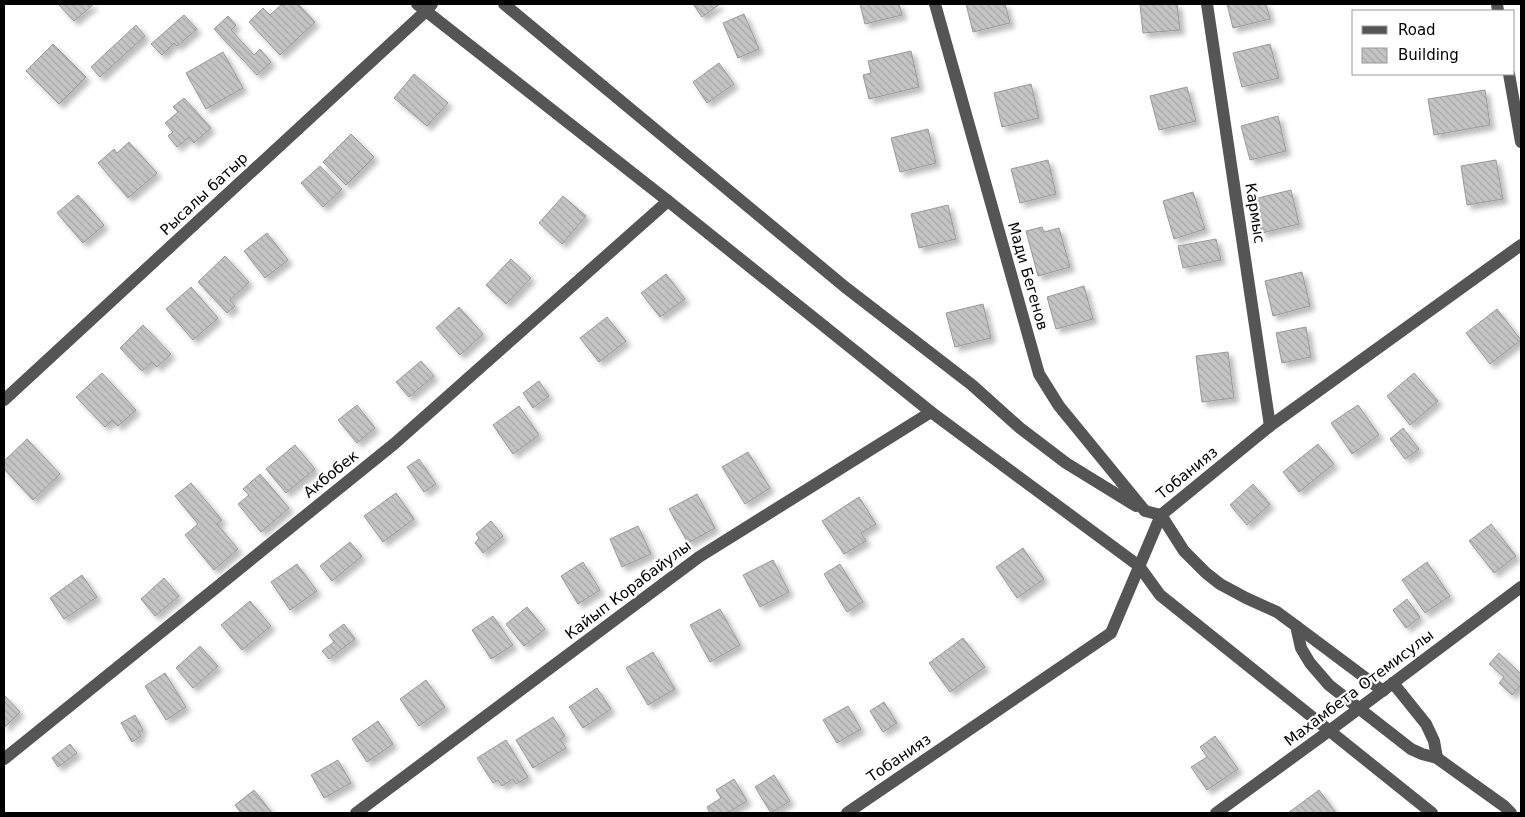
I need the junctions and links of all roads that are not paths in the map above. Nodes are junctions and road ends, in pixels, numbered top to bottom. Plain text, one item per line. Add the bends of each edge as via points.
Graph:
1 (504, 4) edge
2 (935, 4) edge
3 (1207, 4) edge
4 (425, 6) edge
5 (1509, 75) edge
6 (1521, 142) edge
7 (668, 201) junction
8 (1521, 245) edge
9 (4, 400) edge
10 (931, 412) junction
11 (1270, 426) junction
12 (1145, 511) junction
13 (1161, 515) junction
14 (1139, 566) junction
15 (1521, 587) edge
16 (1296, 626) junction
17 (1388, 687) junction
18 (1360, 708) junction
19 (1329, 731) junction
20 (1436, 758) junction
21 (4, 759) edge
22 (356, 813) edge
23 (847, 813) edge
24 (1216, 813) edge
25 (1432, 813) edge
26 (1510, 813) edge

1 - 12 street via 845,287 972,385 1020,428 1066,464
2 - 12 street, Мади Бегенов via 1039,374 1059,406
3 - 11 street, Кармыс
4 - 7 street
4 - 9 street, Рысалы батыр
5 - 6 street
7 - 10 street
7 - 21 street, Акбобек via 394,444
8 - 11 street, Тобанияз
10 - 14 street
10 - 22 street, Кайып Корабайулы via 699,557
11 - 13 street, Тобанияз
12 - 13 street
13 - 14 street, Тобанияз
13 - 16 street via 1184,552 1220,584 1277,612
14 - 19 street via 1160,595
14 - 23 street, Тобанияз via 1111,633
15 - 17 street, Махамбета Отемисулы
16 - 17 street
16 - 18 street via 1301,648 1310,663 1329,685
17 - 18 street, Махамбета Отемисулы
17 - 20 street via 1426,724 1434,741
18 - 19 street, Махамбета Отемисулы
18 - 20 street via 1411,749
19 - 24 street, Махамбета Отемисулы
19 - 25 street
20 - 26 street

